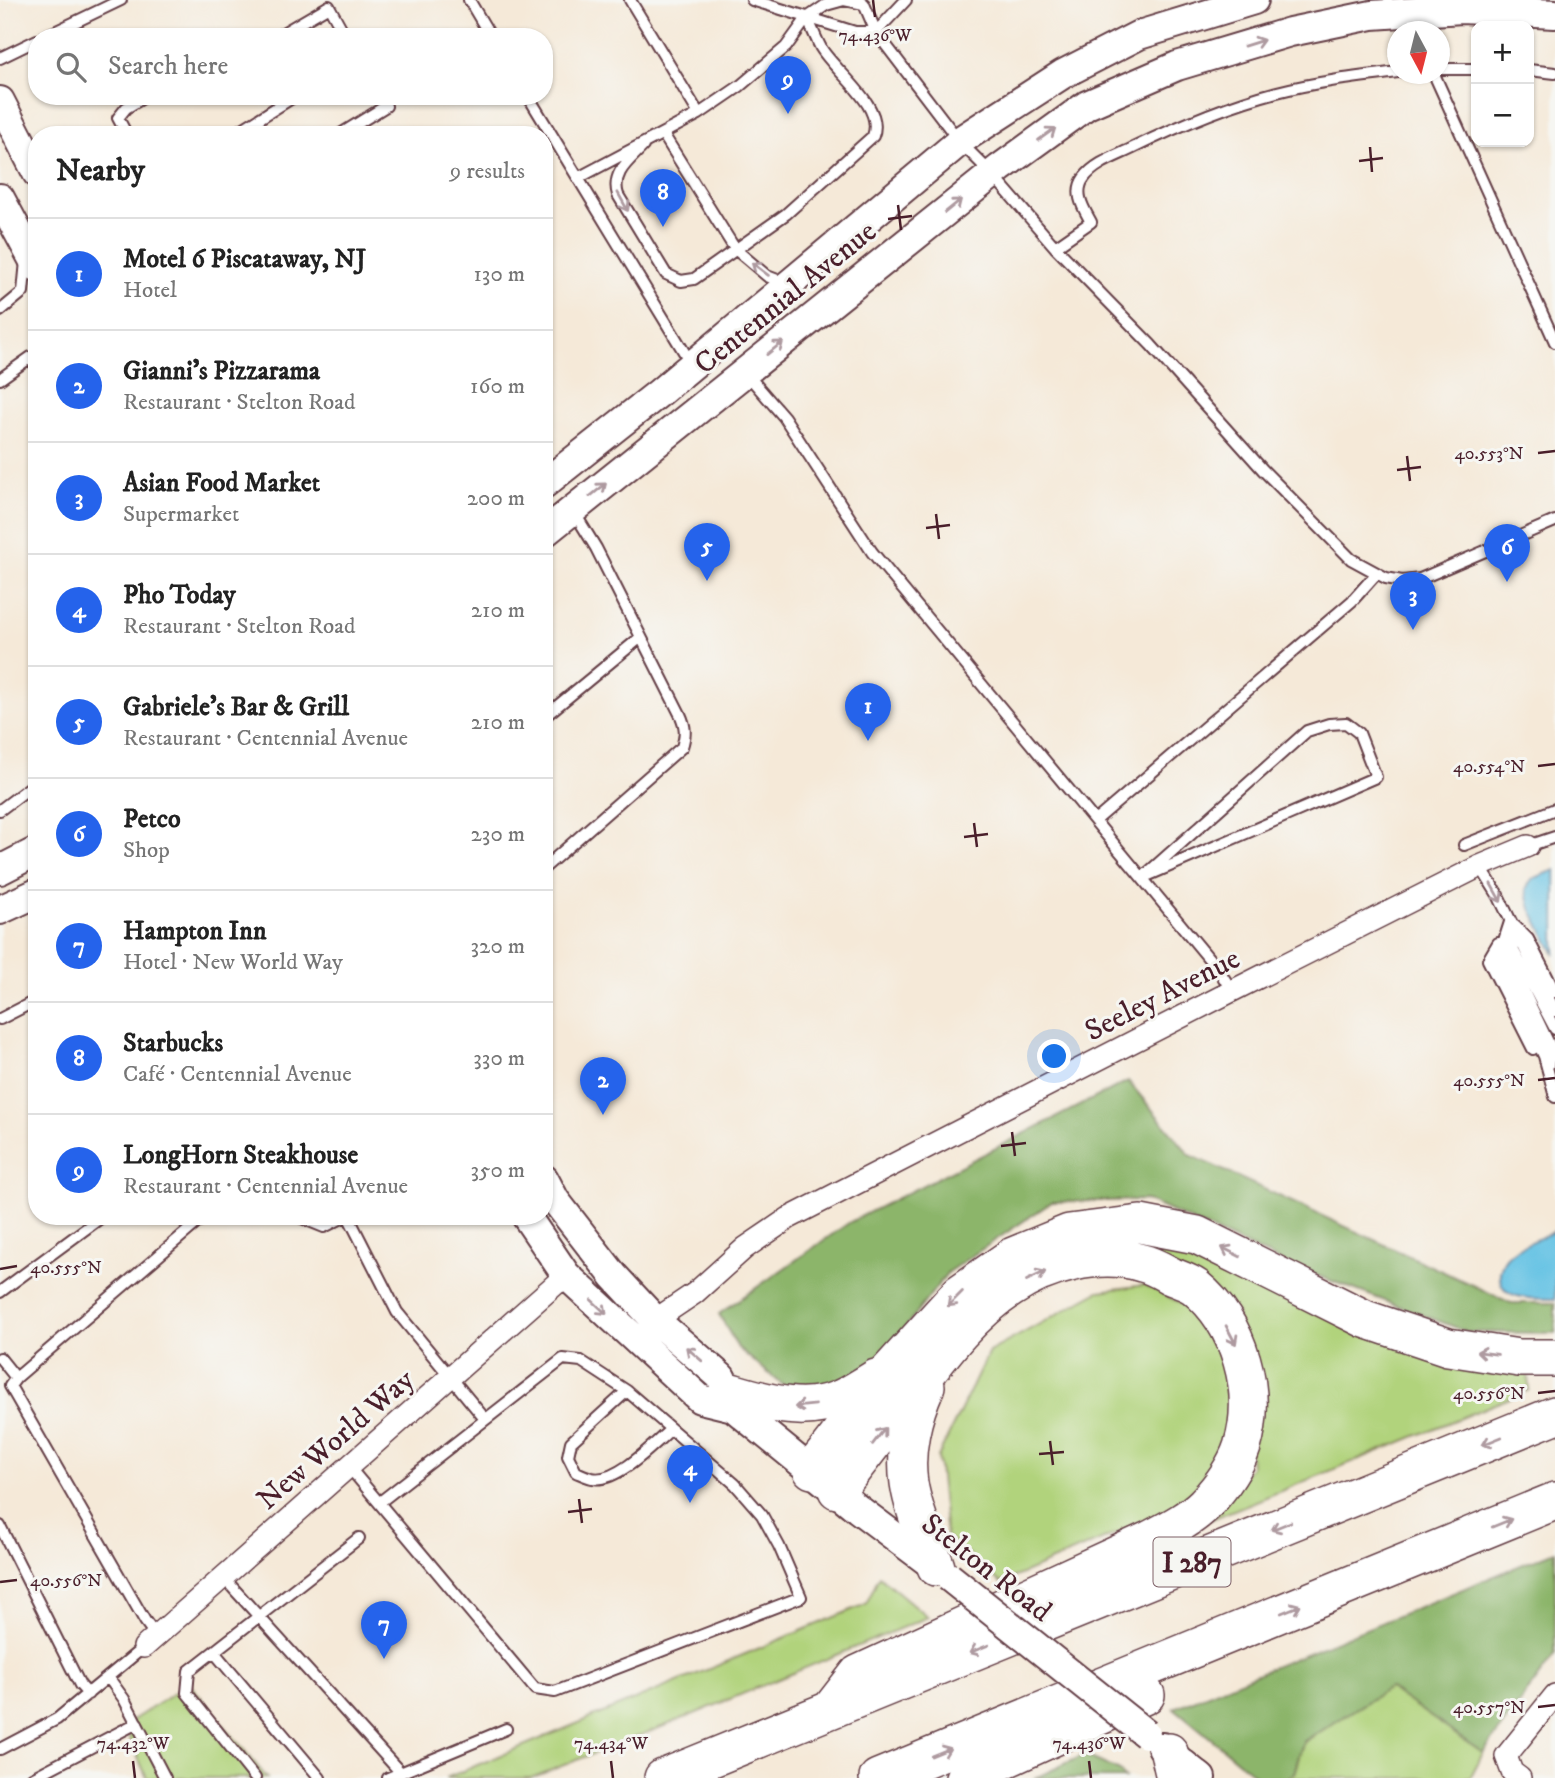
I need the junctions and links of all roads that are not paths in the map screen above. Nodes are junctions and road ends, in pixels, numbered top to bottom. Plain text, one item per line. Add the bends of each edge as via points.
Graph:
1 (121, 0) edge
2 (469, 0) edge
3 (630, 0) edge
4 (752, 0) edge
5 (906, 0) edge
6 (1254, 0) edge
7 (862, 2) edge
8 (1555, 14) edge
9 (807, 18) junction
10 (63, 28) edge
11 (291, 28) edge
12 (341, 28) edge
13 (486, 28) edge
14 (876, 32) junction
15 (28, 44) edge
16 (0, 58) edge
17 (1471, 68) edge
18 (1450, 69) edge
19 (1534, 71) edge
20 (1555, 73) edge
21 (1387, 74) edge
22 (1439, 84) edge
23 (0, 101) edge
24 (130, 105) edge
25 (274, 105) edge
26 (281, 105) edge
27 (385, 105) edge
28 (533, 105) edge
29 (276, 108) junction
30 (699, 114) junction
31 (256, 121) junction
32 (122, 126) edge
33 (248, 126) edge
34 (259, 126) edge
35 (354, 126) edge
36 (546, 126) edge
37 (663, 134) junction
38 (553, 137) edge
39 (960, 142) junction
40 (643, 146) junction
41 (28, 155) edge
42 (992, 174) junction
43 (578, 178) junction
44 (0, 198) edge
45 (23, 241) junction
46 (1055, 247) junction
47 (735, 249) junction
48 (28, 250) edge
49 (789, 284) junction
50 (0, 311) edge
51 (1551, 324) edge
52 (1555, 342) edge
53 (28, 359) edge
54 (692, 365) junction
55 (745, 372) junction
56 (0, 379) edge
57 (553, 477) edge
58 (573, 510) junction
59 (1555, 521) edge
60 (553, 526) edge
61 (1377, 573) junction
62 (641, 637) junction
63 (553, 710) edge
64 (28, 789) edge
65 (28, 797) edge
66 (1, 809) edge
67 (1555, 809) edge
68 (1095, 821) junction
69 (1555, 837) edge
70 (1464, 845) dead end
71 (1528, 846) joint
72 (28, 856) edge
73 (553, 860) edge
74 (1480, 866) junction
75 (0, 870) edge
76 (1142, 878) junction
77 (28, 896) edge
78 (0, 910) edge
79 (1510, 922) junction
80 (1232, 991) junction
81 (1555, 992) edge
82 (28, 1005) edge
83 (1555, 1011) edge
84 (0, 1019) edge
85 (1555, 1029) edge
86 (1547, 1070) junction
87 (1555, 1097) edge
88 (553, 1196) edge
89 (91, 1225) edge
90 (194, 1225) edge
91 (352, 1225) edge
92 (532, 1225) edge
93 (566, 1275) junction
94 (0, 1292) edge
95 (655, 1320) junction
96 (1555, 1358) edge
97 (0, 1359) edge
98 (936, 1360) junction
99 (889, 1371) junction
100 (451, 1377) junction
101 (16, 1378) junction
102 (627, 1391) junction
103 (730, 1399) junction
104 (1555, 1416) edge
105 (485, 1419) junction
106 (671, 1429) junction
107 (349, 1466) junction
108 (824, 1480) junction
109 (1555, 1501) edge
110 (380, 1502) junction
111 (0, 1526) edge
112 (359, 1538) dead end
113 (942, 1572) junction
114 (223, 1577) junction
115 (260, 1616) junction
116 (1228, 1635) junction
117 (150, 1641) junction
118 (214, 1652) junction
119 (108, 1677) junction
120 (88, 1694) junction
121 (1555, 1695) edge
122 (831, 1710) junction
123 (137, 1723) junction
124 (506, 1729) dead end
125 (0, 1749) edge
126 (1163, 1755) edge
127 (401, 1773) junction
128 (1516, 1775) edge
129 (32, 1778) edge
130 (164, 1778) edge
131 (255, 1778) edge
132 (320, 1778) edge
133 (388, 1778) edge
134 (663, 1778) edge
135 (878, 1778) edge
136 (964, 1778) edge
137 (1201, 1778) edge

1 - 10 lane
2 - 13 lane
3 - 30 lane
4 - 9 lane
5 - 14 lane
6 - 39 main road, Centennial Avenue via 1139,35 1063,74
7 - 9 lane via 833,2
7 - 14 lane
42 -> 8 main road, Centennial Avenue via 1087,105 1177,66 1290,32 1398,13 1462,9
9 - 14 lane via 855,32
9 - 30 lane via 786,47
9 - 47 lane via 822,49 870,107 876,129 786,214
11 - 12 lane via 329,6
14 - 39 lane
15 - 16 lane
17 - 18 lane
19 - 20 lane
21 - 46 lane via 1277,92 1225,108 1097,166 1083,179 1079,193 1091,222
22 - 51 lane
23 - 41 main road
24 - 32 lane via 118,118
25 - 29 lane
26 - 29 lane
27 - 35 lane
28 - 36 lane
29 - 31 lane
30 - 37 lane
31 - 33 lane
31 - 34 lane
37 - 40 lane
37 - 47 lane
38 - 43 lane
39 - 42 lane
39 - 49 main road, Centennial Avenue
40 - 43 lane
40 -> 47 lane via 618,174 615,185 666,274 681,281 694,279
42 - 46 lane
55 -> 42 main road, Centennial Avenue
43 - 54 lane
44 - 45 main road
45 - 48 main road
45 - 50 lane via 27,268 23,292
46 - 61 lane via 1263,470 1351,559
49 -> 47 lane via 767,275
49 - 54 main road, Centennial Avenue
51 - 52 lane
53 - 56 lane
54 - 57 main road, Centennial Avenue
58 -> 55 main road, Centennial Avenue
55 - 68 lane via 784,417 872,552
58 - 60 main road, Centennial Avenue
58 - 62 lane
59 - 61 lane via 1420,579 1402,581
61 - 68 lane via 1352,601
62 - 63 lane
62 - 73 lane via 686,727 682,747
64 - 66 lane
65 - 66 lane
67 - 70 lane
68 - 76 lane
69 - 71 lane
71 - 74 street, Seeley Avenue
72 - 75 main road
74 -> 79 lane
74 - 80 street, Seeley Avenue
76 - 76 lane via 1377,777 1359,733 1346,723 1307,731
76 - 80 lane
77 - 78 main road
79 - 81 lane via 1528,939
79 - 83 lane
79 - 85 lane via 1514,951
79 - 86 lane via 1506,954 1551,1048
79 - 86 lane via 1488,960
80 - 95 street, Seeley Avenue via 789,1218
82 - 84 lane
86 - 87 lane
88 - 95 main road, Stelton Road via 594,1252
89 - 94 lane
90 - 101 lane
91 - 100 lane via 397,1312
92 - 93 main road, Stelton Road
93 - 100 street, New World Way
93 -> 103 main road, Stelton Road via 699,1399
103 -> 95 main road, Stelton Road via 721,1377
96 -> 99 highway via 1519,1358 1448,1347 1365,1319 1197,1235 1140,1224 1069,1233 1013,1256 960,1293
97 - 101 lane
108 -> 98 highway
98 - 113 highway via 922,1395 908,1461 913,1502
98 -> 122 highway via 989,1304 1022,1282 1085,1260 1142,1263 1194,1286 1230,1331 1240,1353 1249,1403 1242,1447 1218,1489 1176,1525 858,1674
99 -> 103 highway via 841,1399 806,1407
99 - 108 highway
100 - 105 lane
100 - 107 street, New World Way
101 - 117 lane via 10,1386 145,1621
102 - 105 lane via 581,1361 563,1359
102 - 106 lane
102 - 106 lane via 571,1442 568,1456 576,1472 594,1479 609,1477
103 - 108 main road, Stelton Road
104 -> 122 highway, I 287
105 - 110 lane
106 - 110 lane via 735,1484 762,1515 801,1597 555,1692 536,1689
107 - 110 lane
107 - 114 street, New World Way
108 - 113 main road, Stelton Road
116 -> 109 highway, I 287
111 - 120 lane
112 - 115 lane
113 - 126 main road, Stelton Road, bridge
114 - 115 lane
114 - 117 street, New World Way
115 - 118 lane
115 - 127 lane
135 -> 116 highway, I 287
116 - 136 highway via 1211,1666
117 - 119 lane
118 - 131 lane via 189,1671 187,1693
118 - 132 lane
119 - 120 lane
119 - 123 lane
120 - 125 lane via 57,1719
121 - 128 street via 1506,1756
122 - 134 highway, I 287
123 - 129 lane
123 - 130 lane
124 - 127 lane
126 - 137 main road, Stelton Road
127 - 133 lane

